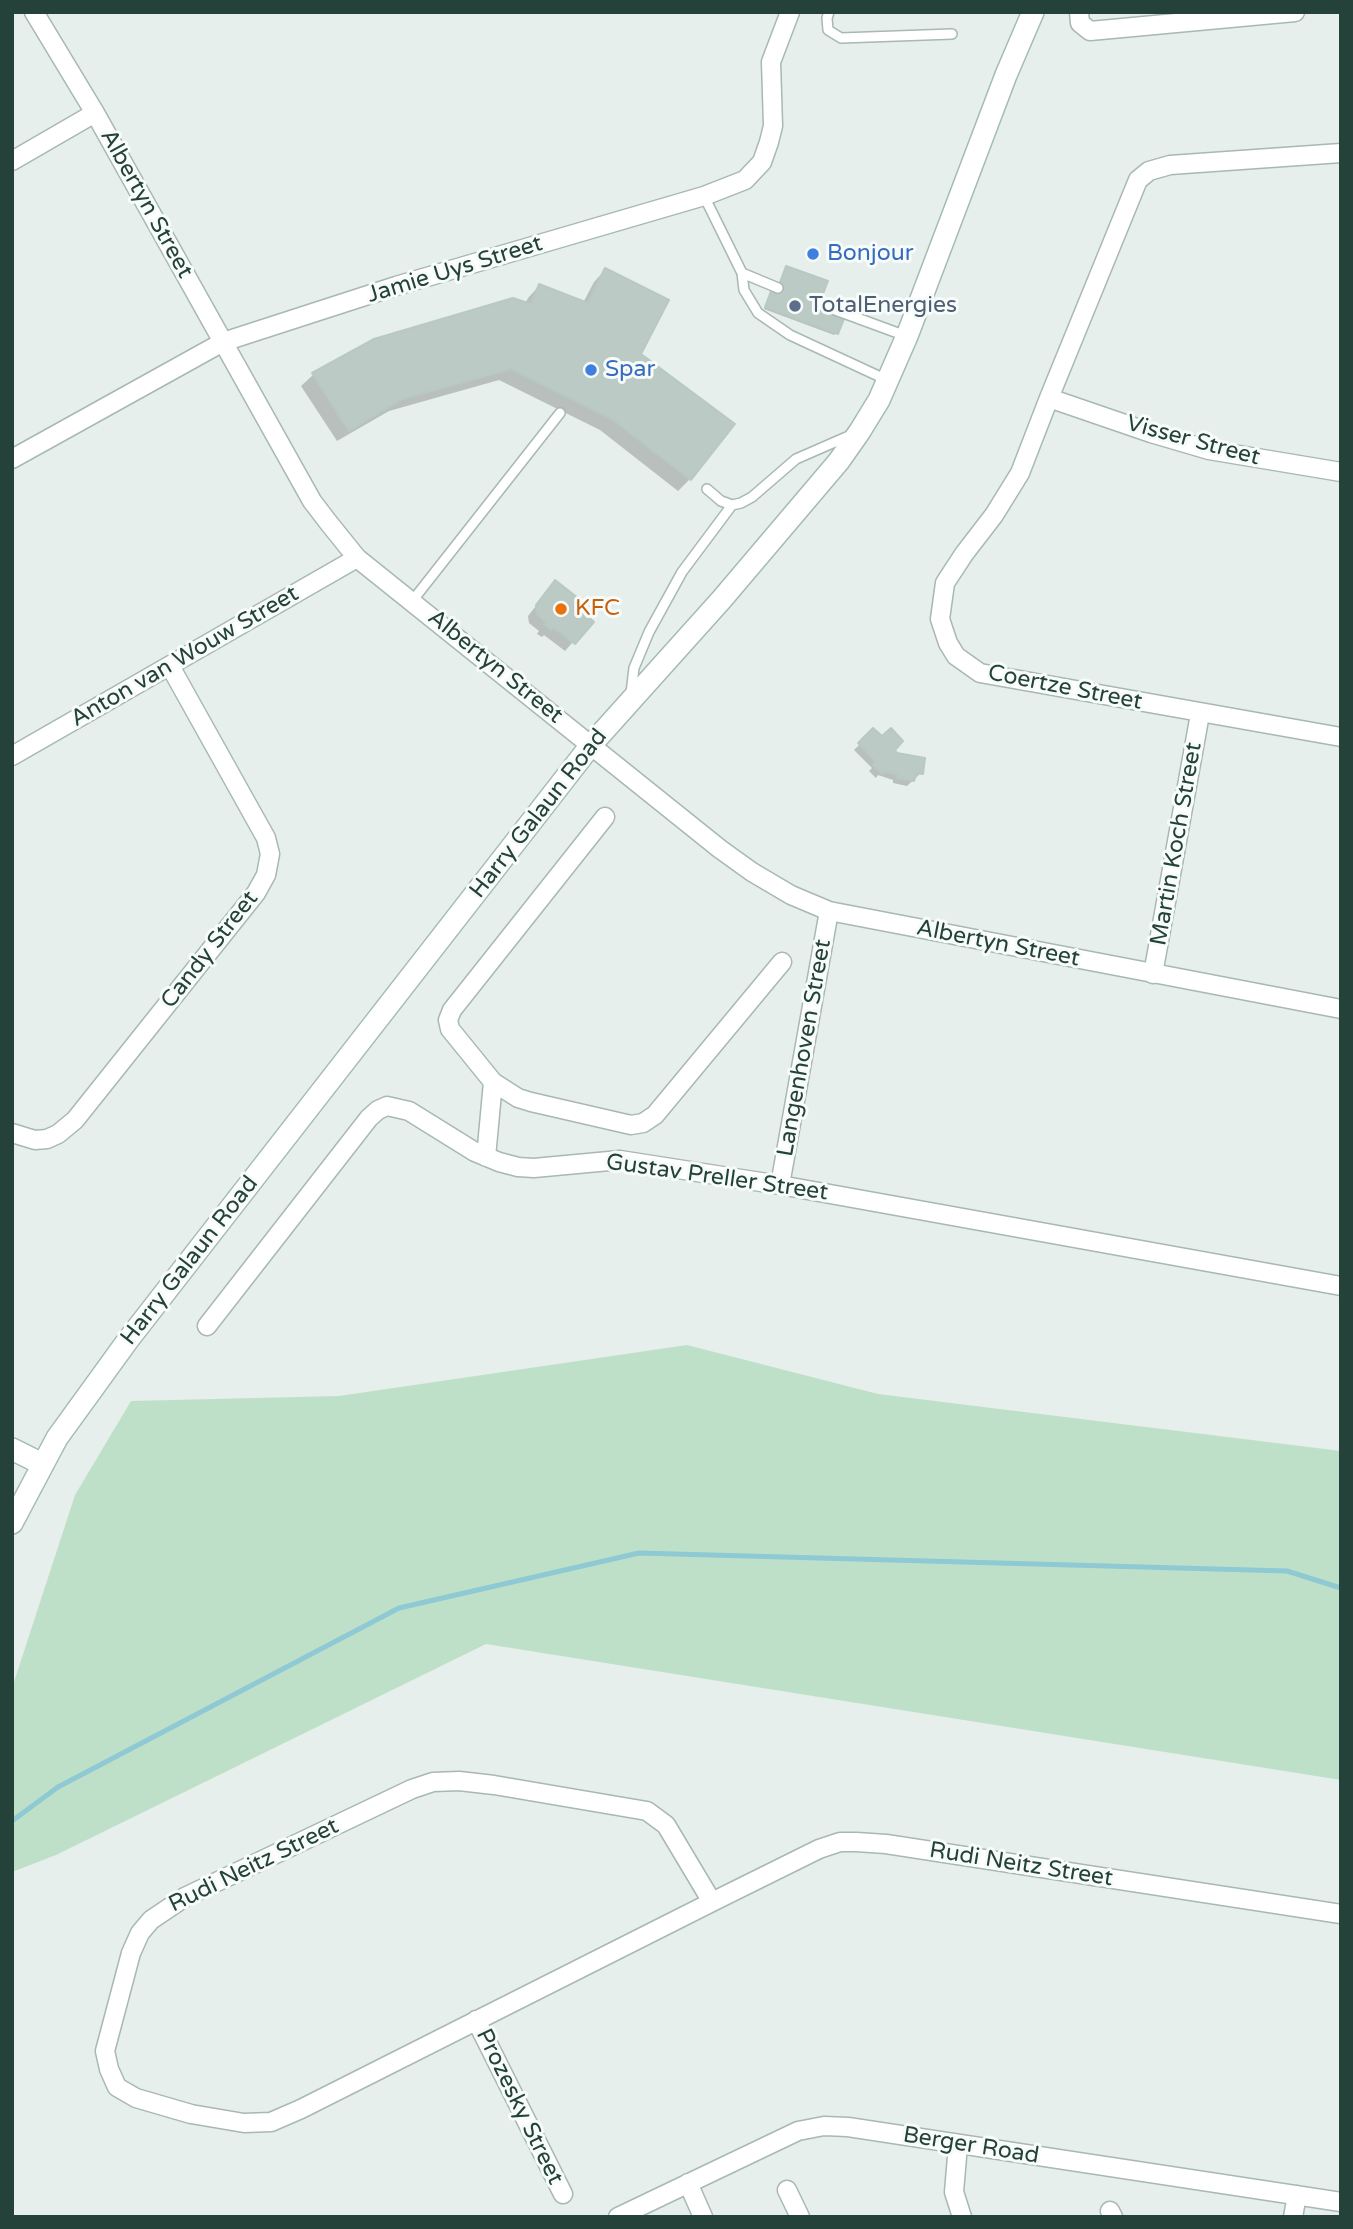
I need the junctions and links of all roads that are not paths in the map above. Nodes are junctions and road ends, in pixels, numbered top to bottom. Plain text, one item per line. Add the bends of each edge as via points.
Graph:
1 (34, 12) edge
2 (790, 12) edge
3 (829, 12) edge
4 (1020, 12) edge
5 (1033, 12) edge
6 (1079, 12) edge
7 (1295, 12) edge
8 (952, 34) dead end
9 (1006, 75) junction
10 (95, 113) junction
11 (1341, 153) edge
12 (12, 161) edge
13 (704, 196) junction
14 (742, 272) junction
15 (778, 288) dead end
16 (819, 304) dead end
17 (907, 336) junction
18 (223, 342) junction
19 (887, 380) junction
20 (1049, 398) junction
21 (560, 413) dead end
22 (860, 431) junction
23 (12, 459) edge
24 (1341, 472) edge
25 (707, 489) dead end
26 (732, 505) junction
27 (358, 558) junction
28 (413, 600) junction
29 (170, 666) junction
30 (629, 702) junction
31 (1200, 714) junction
32 (1341, 737) edge
33 (591, 745) junction
34 (12, 756) edge
35 (605, 817) dead end
36 (829, 911) junction
37 (782, 962) dead end
38 (1153, 974) junction
39 (1341, 1009) edge
40 (493, 1082) junction
41 (12, 1133) edge
42 (486, 1157) junction
43 (780, 1185) junction
44 (1341, 1286) edge
45 (207, 1326) dead end
46 (12, 1448) edge
47 (42, 1464) junction
48 (12, 1523) edge
49 (712, 1902) junction
50 (1341, 1914) edge
51 (476, 2020) junction
52 (958, 2145) junction
53 (688, 2183) junction
54 (787, 2190) dead end
55 (562, 2194) dead end
56 (1297, 2196) junction
57 (1341, 2202) edge
58 (618, 2217) edge
59 (703, 2217) edge
60 (800, 2217) edge
61 (962, 2217) edge
62 (1293, 2217) edge

1 - 10 street, Albertyn Street
2 - 13 street, Jamie Uys Street via 771,62 773,126 762,162 745,180
3 - 8 lane via 828,30 841,38
4 - 9 main road, Harry Galaun Road
5 - 9 main road, Harry Galaun Road
6 - 7 street via 1080,23 1090,31
9 - 17 main road, Harry Galaun Road
10 - 12 street
10 - 18 street, Albertyn Street
11 - 20 street, Coertze Street via 1170,165 1138,180
13 - 14 lane
13 - 18 street, Jamie Uys Street
14 - 15 lane
14 - 19 lane via 750,303 772,324
16 - 17 lane
17 - 19 main road, Harry Galaun Road
18 - 23 street, Jamie Uys Street
18 - 27 street, Albertyn Street via 312,501
19 - 22 main road, Harry Galaun Road
20 - 24 street, Visser Street via 1209,450
20 - 31 street, Coertze Street via 1020,473 945,583 940,619 948,643 956,656 980,673
21 - 28 lane
22 - 26 lane via 796,459 752,497
22 - 30 main road, Harry Galaun Road via 731,589
25 - 26 lane
26 - 30 lane via 682,572 649,632 634,668
27 - 28 street, Albertyn Street
27 - 29 street, Anton van Wouw Street
28 - 33 street, Albertyn Street
29 - 34 street, Anton van Wouw Street
29 - 41 street, Candy Street via 266,838 270,854 266,875 256,894 75,1120 47,1139
30 - 33 main road, Harry Galaun Road
31 - 32 street, Coertze Street
31 - 38 street, Martin Koch Street
33 - 36 street, Albertyn Street via 752,872
33 - 47 main road, Harry Galaun Road via 128,1340
35 - 40 street via 452,1010 450,1028
36 - 38 street, Albertyn Street
36 - 43 street, Langenhoven Street
37 - 40 street via 655,1115 643,1123 631,1125 531,1102
38 - 39 street, Albertyn Street
40 - 42 street
42 - 43 street, Gustav Preller Street via 534,1168 620,1160
42 - 45 street, Gustav Preller Street via 409,1111 387,1106 378,1110
43 - 44 street, Gustav Preller Street
46 - 47 main road
47 - 48 main road, Harry Galaun Road
49 - 50 street, Rudi Neitz Street via 819,1849 856,1842
49 - 51 street, Rudi Neitz Street
49 - 51 street, Rudi Neitz Street via 666,1825 646,1811 494,1785 433,1782 185,1897 150,1920 131,1953 105,2051 117,2087 136,2098 221,2120 271,2122
51 - 55 street, Prozesky Street
52 - 53 street, Berger Road via 824,2126 798,2131
52 - 56 street, Berger Road
52 - 61 street via 954,2192
53 - 58 street, Berger Road
53 - 59 street
54 - 60 street
56 - 57 street, Berger Road
56 - 62 street

